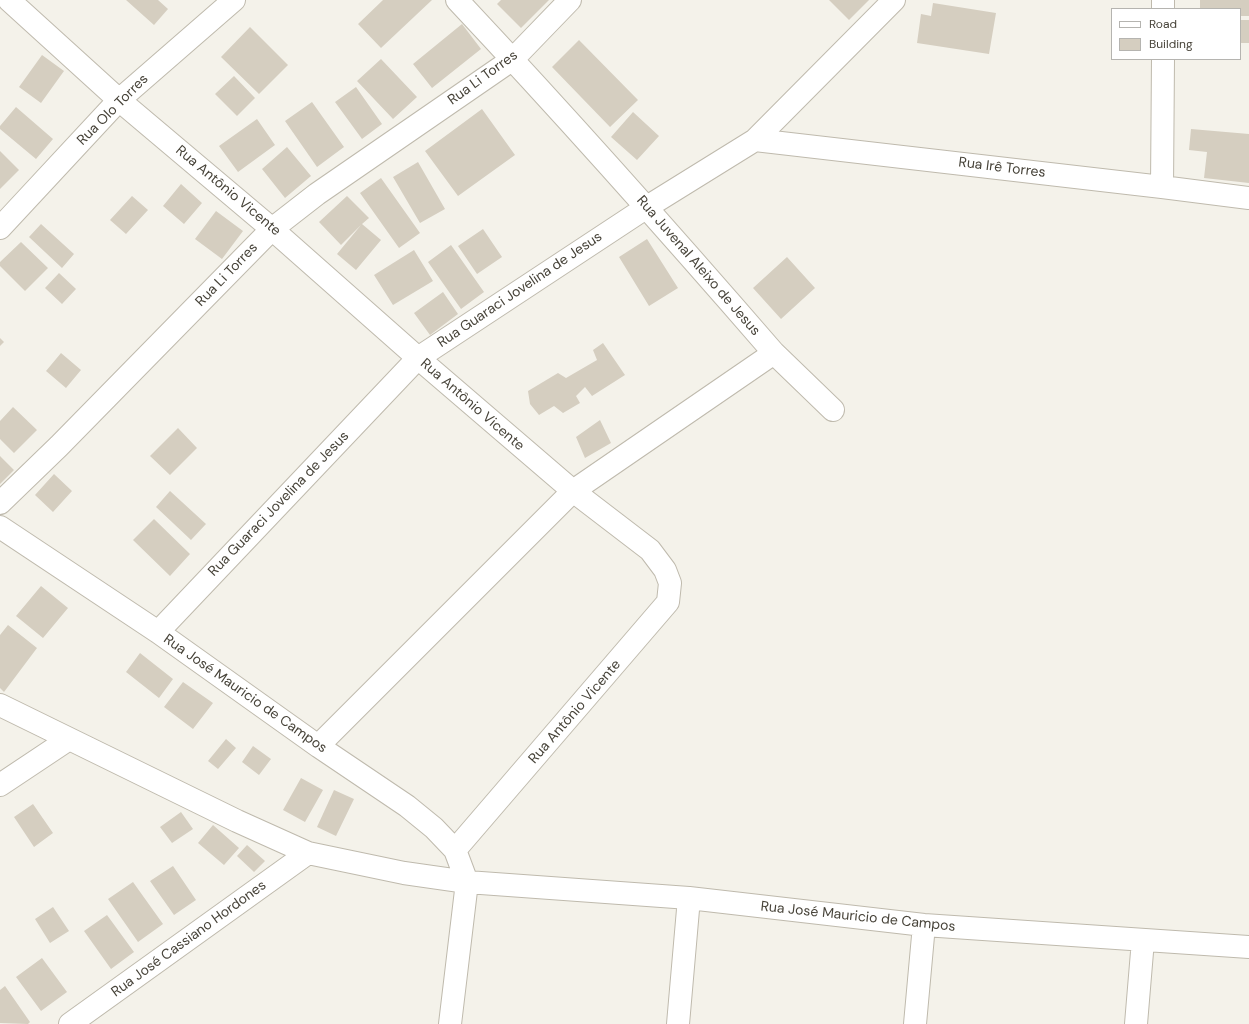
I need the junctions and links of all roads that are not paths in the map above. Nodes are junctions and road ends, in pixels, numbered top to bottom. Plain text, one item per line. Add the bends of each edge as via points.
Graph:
1 (9, 0) edge
2 (234, 0) edge
3 (457, 0) edge
4 (570, 0) edge
5 (894, 0) edge
6 (513, 59) junction
7 (1163, 60) edge
8 (119, 100) junction
9 (755, 140) junction
10 (1162, 187) junction
11 (1249, 198) edge
12 (646, 207) junction
13 (0, 228) edge
14 (272, 228) junction
15 (774, 353) junction
16 (418, 358) junction
17 (833, 410) dead end
18 (573, 491) junction
19 (0, 503) edge
20 (0, 527) edge
21 (158, 632) junction
22 (0, 705) edge
23 (69, 739) junction
24 (318, 746) junction
25 (0, 785) edge
26 (455, 850) junction
27 (308, 853) junction
28 (467, 882) junction
29 (689, 898) junction
30 (924, 925) junction
31 (1143, 940) junction
32 (1249, 948) edge
33 (70, 1024) edge
34 (450, 1024) edge
35 (678, 1024) edge
36 (915, 1024) edge
37 (1136, 1024) edge

1 - 8 street, Rua Antônio Vicente
2 - 8 street, Rua Olo Torres
3 - 6 street, Rua Juvenal Aleixo de Jesus
4 - 6 street, Rua Li Torres
5 - 9 street, Rua Guaraci Jovelina de Jesus
6 - 12 street, Rua Juvenal Aleixo de Jesus
6 - 14 street, Rua Li Torres via 317,194
7 - 10 street
8 - 13 street, Rua Olo Torres
8 - 14 street, Rua Antônio Vicente
9 - 10 street, Rua Irê Torres
9 - 12 street, Rua Guaraci Jovelina de Jesus
10 - 11 street, Rua Irê Torres
12 - 15 street, Rua Juvenal Aleixo de Jesus
12 - 16 street, Rua Guaraci Jovelina de Jesus
14 - 16 street, Rua Antônio Vicente
14 - 19 street, Rua Li Torres
15 - 17 street, Rua Juvenal Aleixo de Jesus
15 - 18 street
16 - 18 street, Rua Antônio Vicente
16 - 21 street, Rua Guaraci Jovelina de Jesus
18 - 24 street
18 - 26 street, Rua Antônio Vicente via 650,550 665,570 670,583 668,602
20 - 21 street, Rua José Mauricio de Campos
21 - 24 street, Rua José Mauricio de Campos
22 - 23 street, Rua José Mauricio de Campos
23 - 25 street
23 - 27 street, Rua José Mauricio de Campos
24 - 26 street, Rua José Mauricio de Campos via 407,806 434,828
26 - 28 street, Rua José Mauricio de Campos
27 - 28 street, Rua José Mauricio de Campos
27 - 33 street, Rua José Cassiano Hordones
28 - 29 street, Rua José Mauricio de Campos
28 - 34 street
29 - 30 street, Rua José Mauricio de Campos
29 - 35 street
30 - 31 street, Rua José Mauricio de Campos
30 - 36 street
31 - 32 street, Rua José Mauricio de Campos
31 - 37 street

